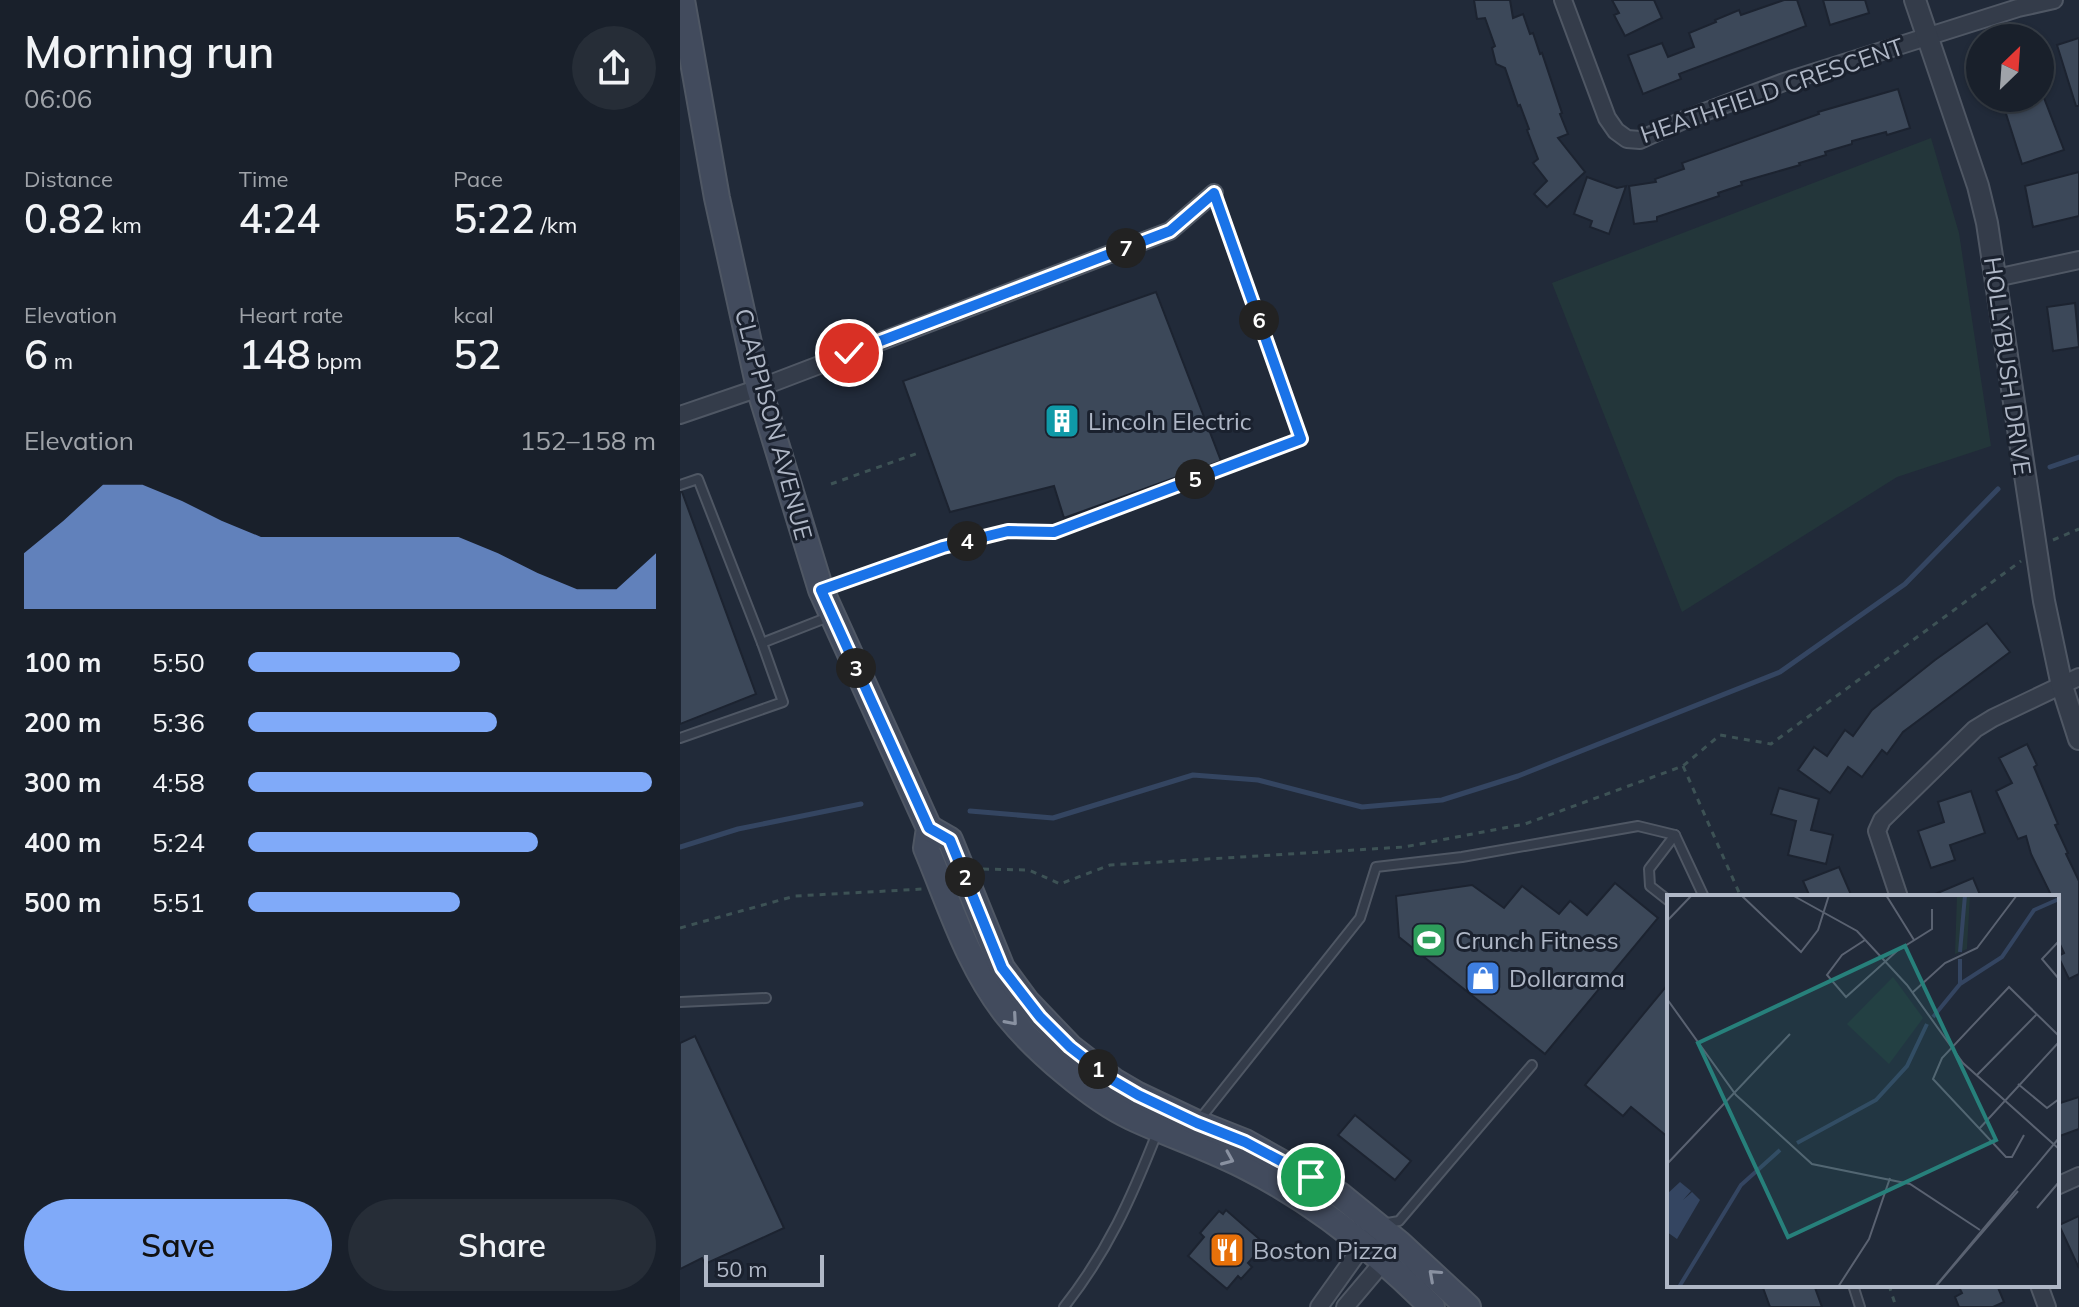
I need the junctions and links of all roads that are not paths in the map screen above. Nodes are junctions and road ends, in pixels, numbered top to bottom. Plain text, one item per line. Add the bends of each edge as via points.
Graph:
1 (682, 0) edge
2 (1563, 0) edge
3 (1915, 0) edge
4 (2054, 0) edge
5 (1927, 36) junction
6 (1214, 193) joint
7 (2079, 260) edge
8 (1996, 278) junction
9 (759, 388) junction
10 (680, 415) edge
11 (680, 485) edge
12 (821, 590) junction
13 (831, 616) junction
14 (762, 643) junction
15 (2071, 682) edge
16 (680, 738) edge
17 (2079, 739) edge
18 (1675, 835) junction
19 (1703, 895) edge
20 (1898, 895) edge
21 (1667, 899) edge
22 (766, 998) dead end
23 (680, 1002) edge
24 (1055, 1048) junction
25 (1532, 1065) dead end
26 (1197, 1123) junction
27 (1159, 1129) junction
28 (2079, 1176) edge
29 (2059, 1185) edge
30 (1385, 1239) junction
31 (1854, 1287) edge
32 (2040, 1287) edge
33 (1064, 1307) edge
34 (1319, 1307) edge
35 (1345, 1307) edge
36 (1432, 1307) edge
37 (1468, 1307) edge
38 (1860, 1307) edge
39 (2047, 1307) edge

1 - 9 main road, CLAPPISON AVENUE via 717,198
2 - 5 street, HEATHFIELD CRESCENT via 1607,118 1627,139 1640,140 1784,82
3 - 5 street, HOLLYBUSH DRIVE
4 - 5 street
5 - 8 street, HOLLYBUSH DRIVE via 1978,186
6 - 9 street via 1170,231
6 - 12 lane via 1301,439 1054,532 1008,531 943,547
7 - 8 street
8 - 15 street, HOLLYBUSH DRIVE via 2044,601
9 - 10 street
9 - 12 main road, CLAPPISON AVENUE
11 - 14 lane via 698,479
12 - 13 main road, CLAPPISON AVENUE
13 - 14 lane
13 - 24 main road, CLAPPISON AVENUE via 929,828 950,840 967,916
14 - 16 lane via 783,702
15 - 17 street, HOLLYBUSH DRIVE
15 - 20 street via 1975,729 1882,820 1877,831
18 - 19 lane
18 - 21 lane via 1649,869 1650,886
18 - 26 lane via 1638,826 1376,867 1360,918
22 - 23 lane
24 - 26 main road, CLAPPISON AVENUE
24 - 27 main road, CLAPPISON AVENUE via 1127,1115
25 - 30 lane
26 - 30 main road, CLAPPISON AVENUE via 1311,1177 1340,1195
27 -> 30 main road, CLAPPISON AVENUE
27 - 33 lane via 1114,1233
28 - 29 street
30 - 34 street
30 - 35 street
30 - 36 main road, CLAPPISON AVENUE
37 -> 30 main road, CLAPPISON AVENUE
31 - 38 lane
32 - 39 street

